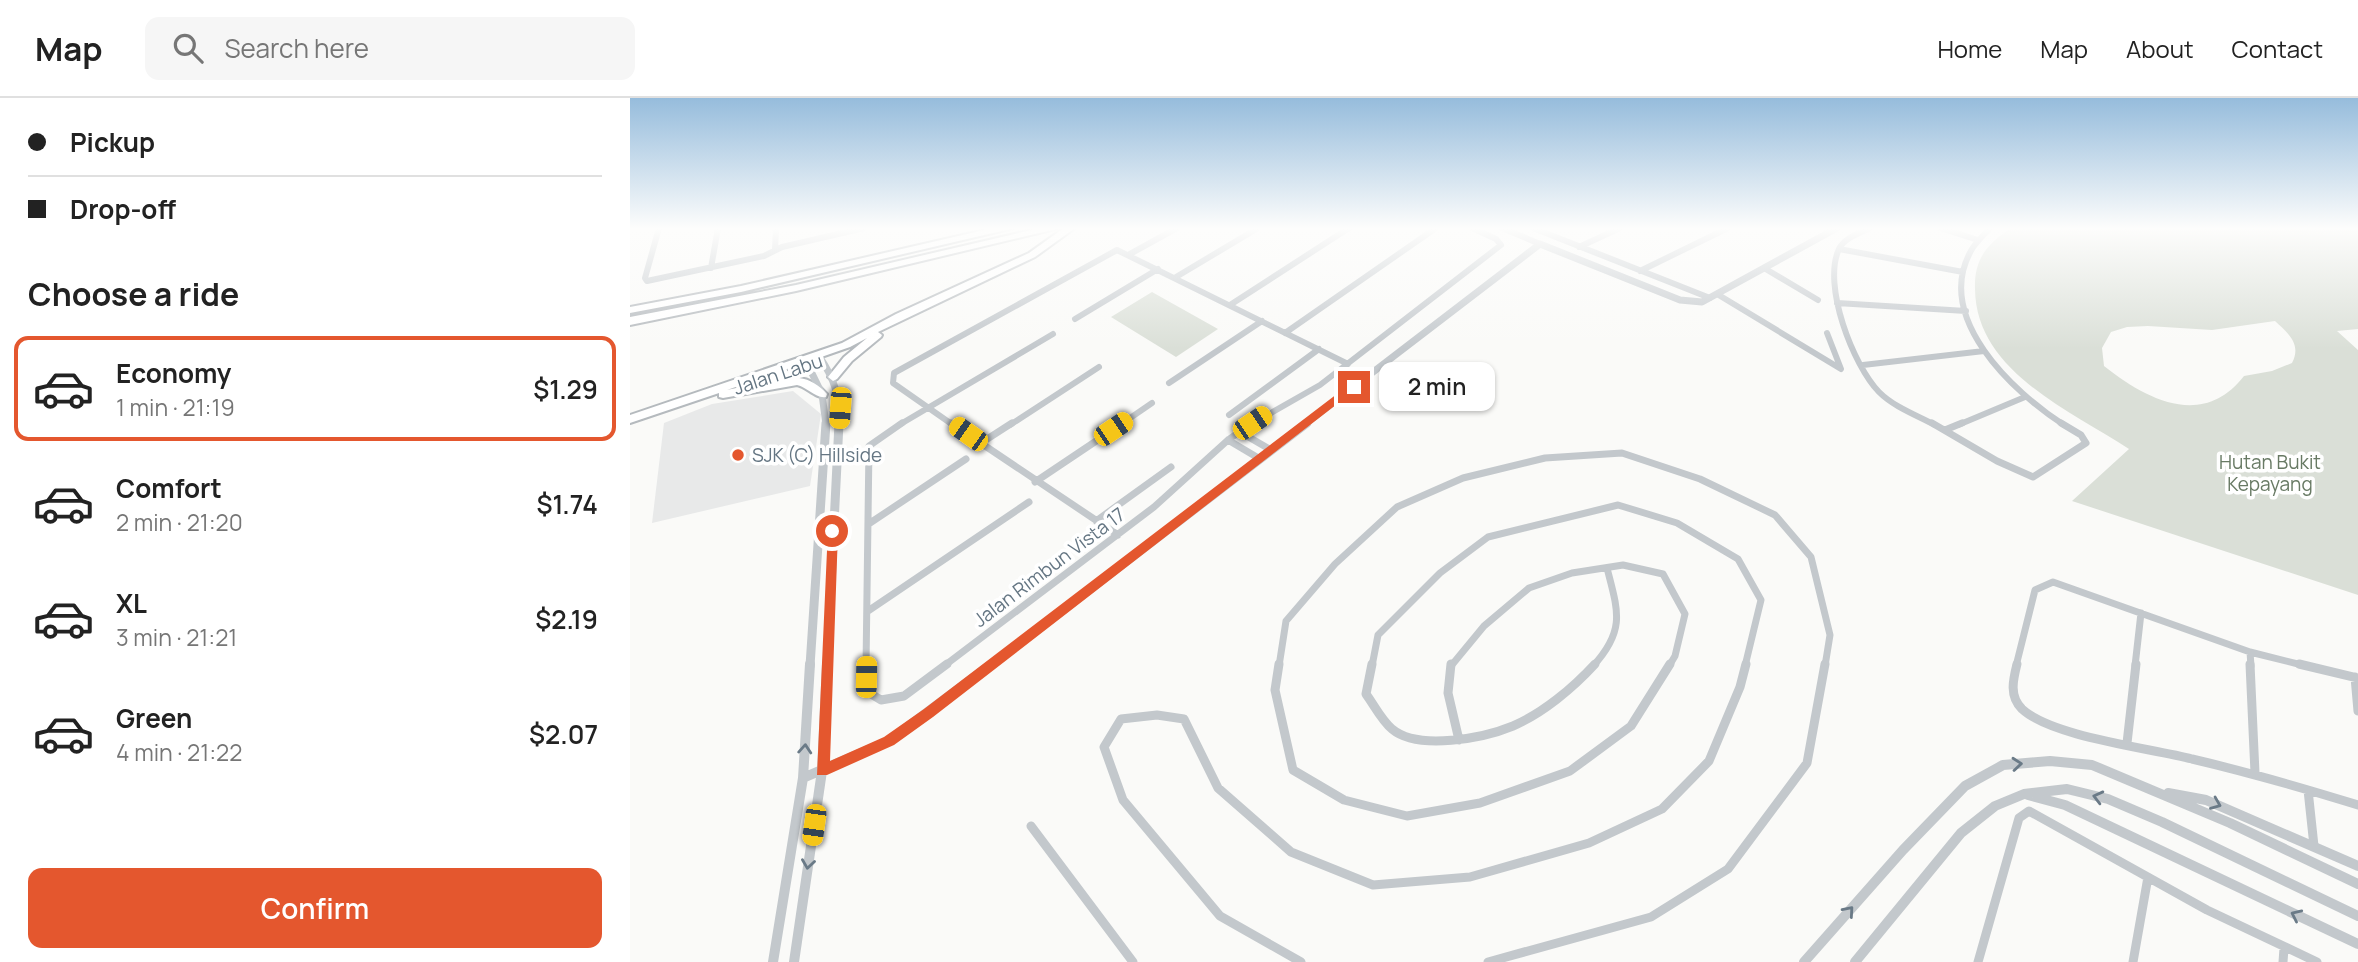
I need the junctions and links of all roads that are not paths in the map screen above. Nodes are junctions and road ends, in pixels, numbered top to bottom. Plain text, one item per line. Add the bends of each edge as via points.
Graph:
1 (648, 268) edge
2 (708, 268) edge
3 (833, 268) edge
4 (883, 268) edge
5 (1004, 268) edge
6 (1079, 268) edge
7 (1190, 268) edge
8 (1287, 268) edge
9 (1379, 268) edge
10 (1471, 268) edge
11 (1507, 268) edge
12 (1600, 268) edge
13 (1633, 268) edge
14 (1646, 268) edge
15 (1764, 268) joint
16 (1835, 268) edge
17 (1944, 268) edge
18 (1966, 268) edge
19 (1158, 269) joint
20 (1640, 271) junction
21 (1964, 272) junction
22 (1175, 277) junction
23 (1717, 294) junction
24 (1710, 299) junction
25 (1818, 300) dead end
26 (1837, 303) junction
27 (1230, 305) junction
28 (919, 308) junction
29 (630, 310) edge
30 (1965, 312) junction
31 (1076, 320) dead end
32 (630, 321) edge
33 (1262, 321) junction
34 (1285, 333) junction
35 (1053, 334) dead end
36 (1827, 334) dead end
37 (877, 335) junction
38 (1318, 349) junction
39 (1984, 351) junction
40 (821, 358) junction
41 (807, 363) junction
42 (1348, 364) junction
43 (1863, 365) junction
44 (1100, 367) dead end
45 (833, 377) junction
46 (1169, 383) dead end
47 (822, 394) junction
48 (711, 397) junction
49 (2025, 397) junction
50 (1152, 403) dead end
51 (930, 406) junction
52 (1229, 415) dead end
53 (630, 419) edge
54 (630, 426) edge
55 (1945, 429) junction
56 (1240, 432) junction
57 (1227, 440) junction
58 (981, 443) junction
59 (1271, 450) junction
60 (966, 459) dead end
61 (1260, 459) junction
62 (1171, 467) dead end
63 (836, 472) junction
64 (822, 476) junction
65 (1035, 482) junction
66 (1029, 502) dead end
67 (1096, 521) junction
68 (870, 523) junction
69 (1118, 535) junction
70 (1607, 568) junction
71 (867, 611) junction
72 (2141, 613) junction
73 (2250, 652) junction
74 (2356, 678) edge
75 (2358, 711) edge
76 (1459, 740) junction
77 (2127, 743) junction
78 (822, 771) junction
79 (2255, 773) junction
80 (803, 778) junction
81 (2149, 789) junction
82 (2308, 790) junction
83 (2024, 794) junction
84 (2358, 805) edge
85 (1031, 826) dead end
86 (2314, 846) junction
87 (2358, 866) edge
88 (2148, 877) junction
89 (2358, 884) edge
90 (2358, 916) edge
91 (2358, 944) edge
92 (2284, 948) junction
93 (773, 962) edge
94 (794, 962) edge
95 (1133, 962) edge
96 (1301, 962) edge
97 (1488, 962) edge
98 (1804, 962) edge
99 (1855, 962) edge
100 (1978, 962) edge
101 (2133, 962) edge
102 (2283, 962) edge
103 (2317, 962) edge

1 - 2 street via 647,281
3 - 29 highway
4 - 32 highway
5 - 28 main road, Jalan Labu
6 - 51 street via 897,370 892,383
7 - 22 street
8 - 27 street
9 - 34 street
10 - 42 street, Jalan Rimbun Vista 17
11 - 59 street
12 - 24 street via 1680,300
13 - 20 street
14 - 20 street
15 - 23 street
15 - 25 street
16 - 26 street
17 - 21 street
18 - 21 street
19 - 22 street
19 - 31 street
20 - 24 street
21 - 30 street
22 - 27 street
23 - 24 street
23 - 36 street via 1841,369
26 - 30 street
26 - 43 street
27 - 33 street
28 - 37 main road, Jalan Labu
28 - 40 main road, Jalan Labu
30 - 39 street
33 - 34 street
33 - 46 street
34 - 38 street
35 - 51 street
37 - 40 main road, Jalan Labu
37 - 45 main road
38 - 42 street
38 - 52 street
39 - 43 street
39 - 49 street
40 - 41 main road, Jalan Labu
40 - 45 street
41 - 47 street
41 - 48 main road, Jalan Labu
41 - 53 main road, Jalan Labu
42 - 56 street, Jalan Rimbun Vista 17 via 1320,386
43 - 55 street via 1875,387
44 - 58 street
45 - 63 street via 840,408
47 - 48 main road via 797,380
47 - 64 street via 826,417
48 - 54 main road, Jalan Labu
49 - 55 street
49 - 55 street via 2086,443 2033,477 2000,464
50 - 65 street
51 - 58 street
51 - 68 street via 869,446
56 - 57 street, Jalan Rimbun Vista 17
56 - 59 street
57 - 61 street
57 - 69 street, Jalan Rimbun Vista 17
58 - 65 street
59 - 61 street
60 - 68 street
61 - 78 street via 889,741
62 - 67 street
63 - 64 street
63 - 78 street
80 -> 64 street
65 - 67 street
66 - 71 street
67 - 69 street
68 - 71 street
69 - 71 street, Jalan Rimbun Vista 17 via 904,696 881,700 866,691
70 - 76 street via 1619,616 1611,646 1574,687 1513,726
70 - 76 street via 1572,573 1529,588 1451,662 1448,693
70 - 97 street via 1623,565 1663,574 1685,614 1675,656 1631,726 1570,771 1480,803 1407,817 1344,800 1293,770 1275,690 1286,621 1335,564 1396,507 1463,478 1545,458 1622,453 1700,480 1775,515 1811,557 1830,635 1807,763 1728,869 1651,917
72 - 73 street
72 - 77 street
72 - 77 street via 2053,582 2042,584 2035,590 2012,683 2012,694 2028,714 2065,729
73 - 74 street
73 - 79 street
74 - 75 street
76 - 96 street via 1424,741 1392,730 1366,694 1378,635 1440,573 1488,537 1618,505 1677,523 1738,559 1761,600 1740,687 1709,761 1662,809 1589,843 1470,877 1373,885 1291,852 1218,788 1184,719 1157,715 1121,719 1104,747 1123,800 1220,916
77 - 79 street
78 - 80 street
78 -> 94 street
79 - 82 street
80 - 93 street
81 -> 86 street via 2206,800
81 - 89 street
98 -> 81 street via 1965,786 2003,765 2050,761 2092,765
82 - 84 street
82 - 86 street
90 -> 83 street via 2108,799 2067,789
91 -> 83 street via 2065,805
83 - 99 street via 1995,806 1961,833
85 - 95 street
86 - 87 street
88 - 92 street
88 - 100 street via 2029,811 2019,818
88 - 101 street
92 - 102 street
92 - 103 street

